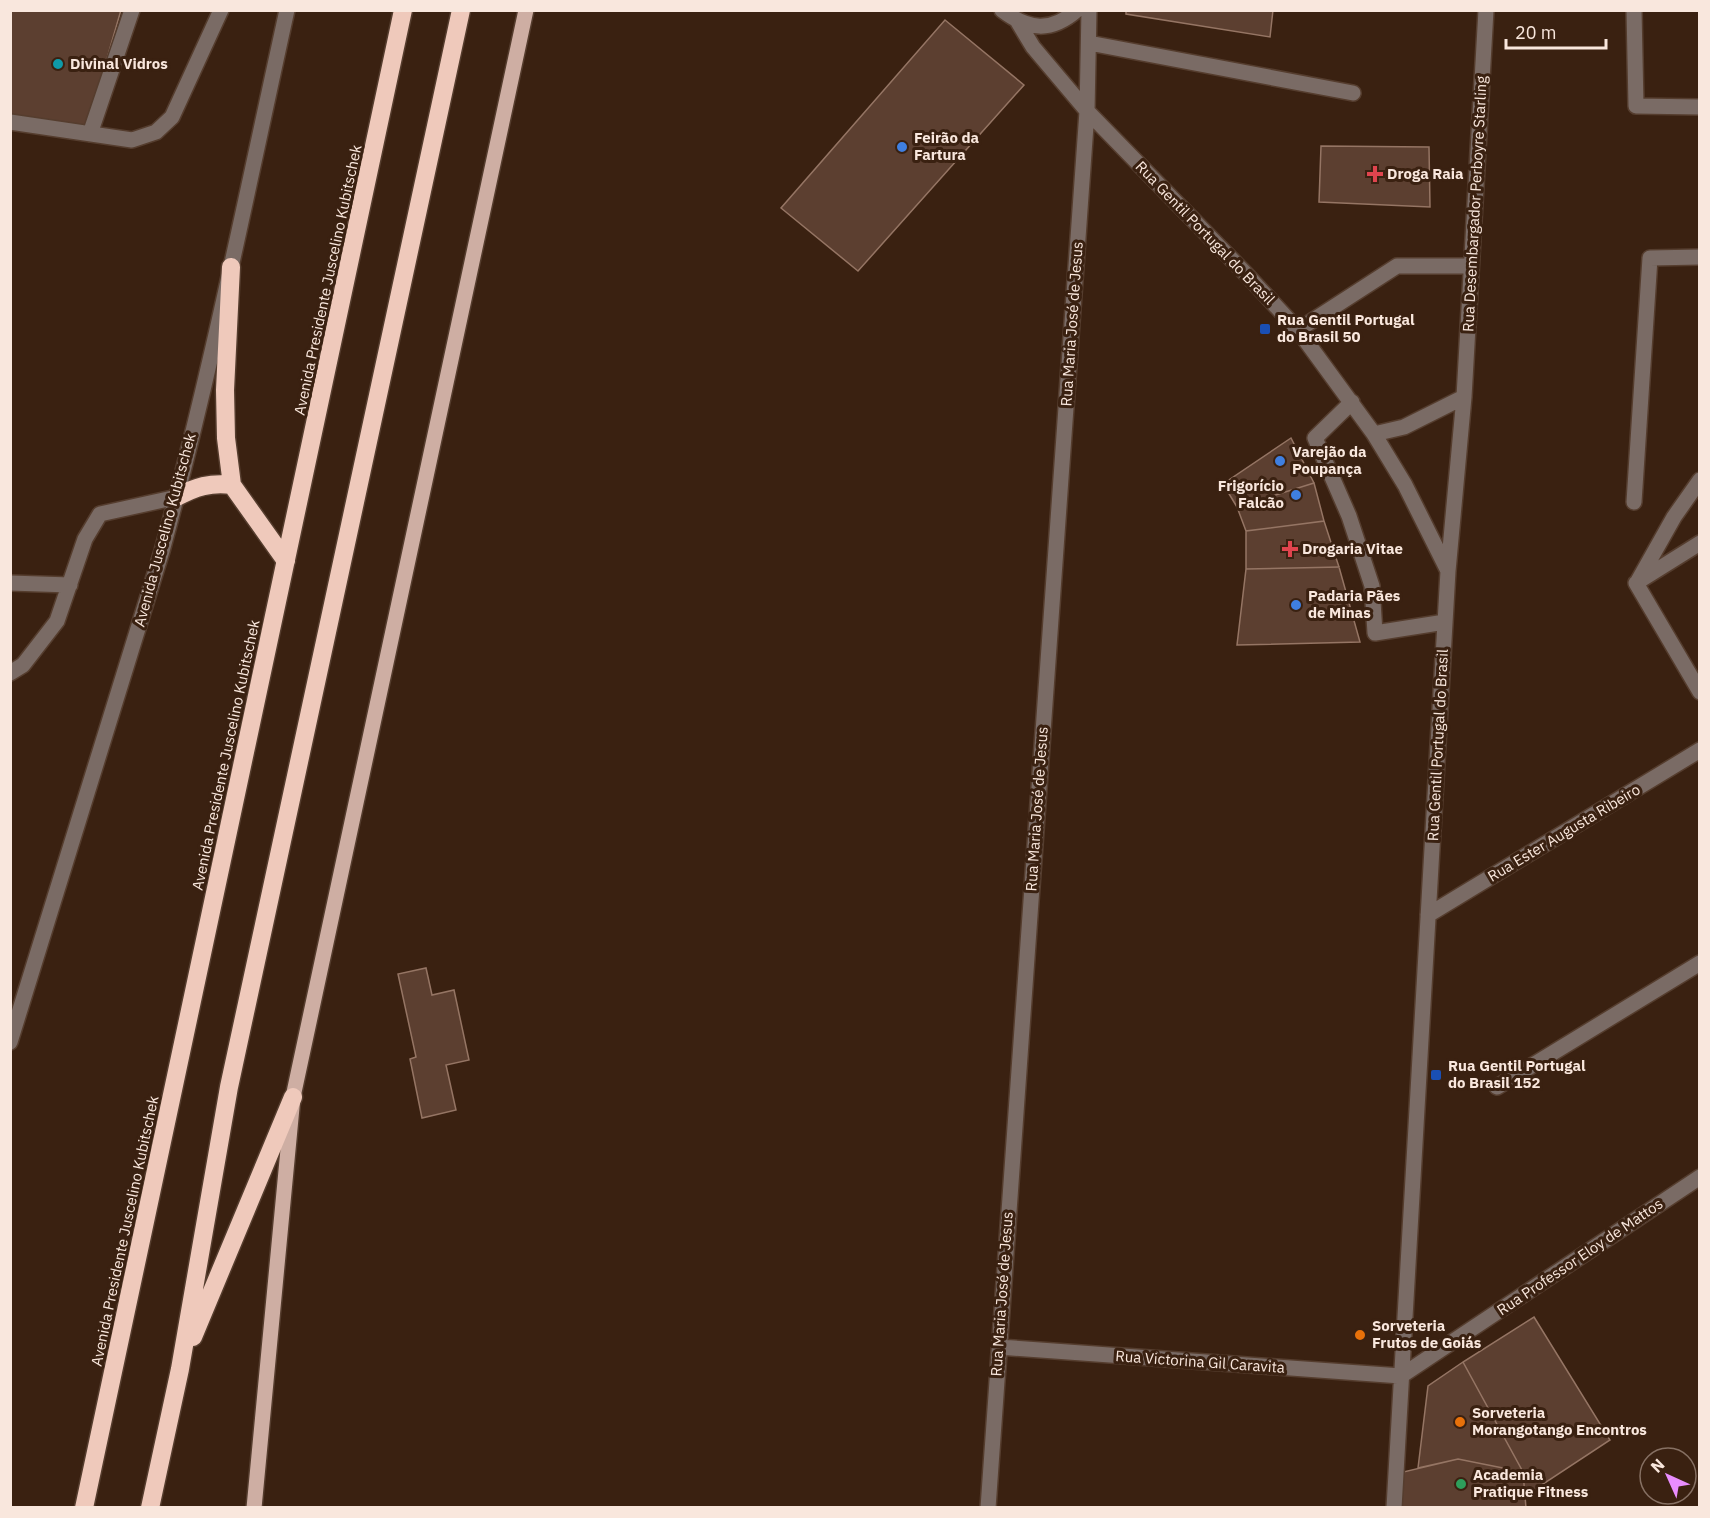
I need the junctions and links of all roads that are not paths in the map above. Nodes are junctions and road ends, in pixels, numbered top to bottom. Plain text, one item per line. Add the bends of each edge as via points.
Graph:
1 (132, 10) edge
2 (220, 10) edge
3 (287, 10) edge
4 (403, 10) edge
5 (461, 10) edge
6 (526, 10) edge
7 (1002, 10) edge
8 (1077, 10) edge
9 (1089, 10) edge
10 (1486, 10) edge
11 (1634, 10) edge
12 (1018, 22) junction
13 (1089, 43) junction
14 (1353, 93) dead end
15 (1700, 107) edge
16 (1087, 111) junction
17 (10, 122) edge
18 (90, 134) junction
19 (1700, 256) edge
20 (1471, 266) junction
21 (231, 267) junction
22 (1298, 330) junction
23 (1464, 397) junction
24 (1352, 402) junction
25 (1374, 434) junction
26 (1700, 480) edge
27 (232, 485) junction
28 (177, 497) junction
29 (1634, 502) dead end
30 (1700, 543) edge
31 (286, 561) junction
32 (1448, 570) junction
33 (10, 583) edge
34 (1636, 583) junction
35 (70, 585) junction
36 (1445, 622) junction
37 (10, 673) edge
38 (1700, 692) edge
39 (1700, 750) edge
40 (1428, 915) junction
41 (1700, 963) edge
42 (10, 1042) edge
43 (1497, 1087) dead end
44 (293, 1096) junction
45 (1700, 1177) edge
46 (999, 1347) junction
47 (180, 1369) junction
48 (1401, 1376) junction
49 (84, 1508) edge
50 (150, 1508) edge
51 (254, 1508) edge
52 (988, 1508) edge
53 (1394, 1508) edge

1 - 18 street
2 - 18 street via 172,117 156,132 132,140
3 - 21 street, Avenida Juscelino Kubitschek
4 - 31 highway, Avenida Presidente Juscelino Kubitschek
5 - 47 highway via 229,1087
6 - 44 main road
7 - 12 street
8 - 12 street via 1052,26
9 - 13 street
10 - 20 street, Rua Desembargador Perboyre Starling
11 - 15 street via 1636,106
12 - 16 street, Rua Gentil Portugal do Brasil via 1033,47
13 - 14 street
13 - 16 street
16 - 22 street, Rua Gentil Portugal do Brasil
16 - 46 street, Rua Maria José de Jesus
17 - 18 street
19 - 29 street via 1650,258
20 - 22 street via 1397,266
20 - 23 street, Rua Desembargador Perboyre Starling
21 - 27 highway via 225,390
21 - 28 street, Avenida Juscelino Kubitschek
22 - 24 street, Rua Gentil Portugal do Brasil
23 - 25 street via 1404,427
23 - 32 street, Rua Desembargador Perboyre Starling
24 - 25 street, Rua Gentil Portugal do Brasil
24 - 36 street via 1315,438 1349,516 1372,586 1375,633
25 - 32 street, Rua Gentil Portugal do Brasil
26 - 34 street
27 - 28 highway via 208,484
27 - 31 highway
28 - 35 street via 100,514 85,538
28 - 42 street, Avenida Juscelino Kubitschek
30 - 34 street
31 - 49 highway, Avenida Presidente Juscelino Kubitschek
32 - 36 street, Rua Gentil Portugal do Brasil
33 - 35 street
34 - 38 street
35 - 37 street via 57,621 23,665
36 - 40 street, Rua Gentil Portugal do Brasil
39 - 40 street, Rua Ester Augusta Ribeiro
40 - 48 street, Rua Gentil Portugal do Brasil
41 - 43 street
44 - 47 highway
44 - 51 main road
45 - 48 street, Rua Professor Eloy de Mattos
46 - 48 street, Rua Victorina Gil Caravita
46 - 52 street, Rua Maria José de Jesus
47 - 50 highway
48 - 53 street, Rua Gentil Portugal do Brasil

